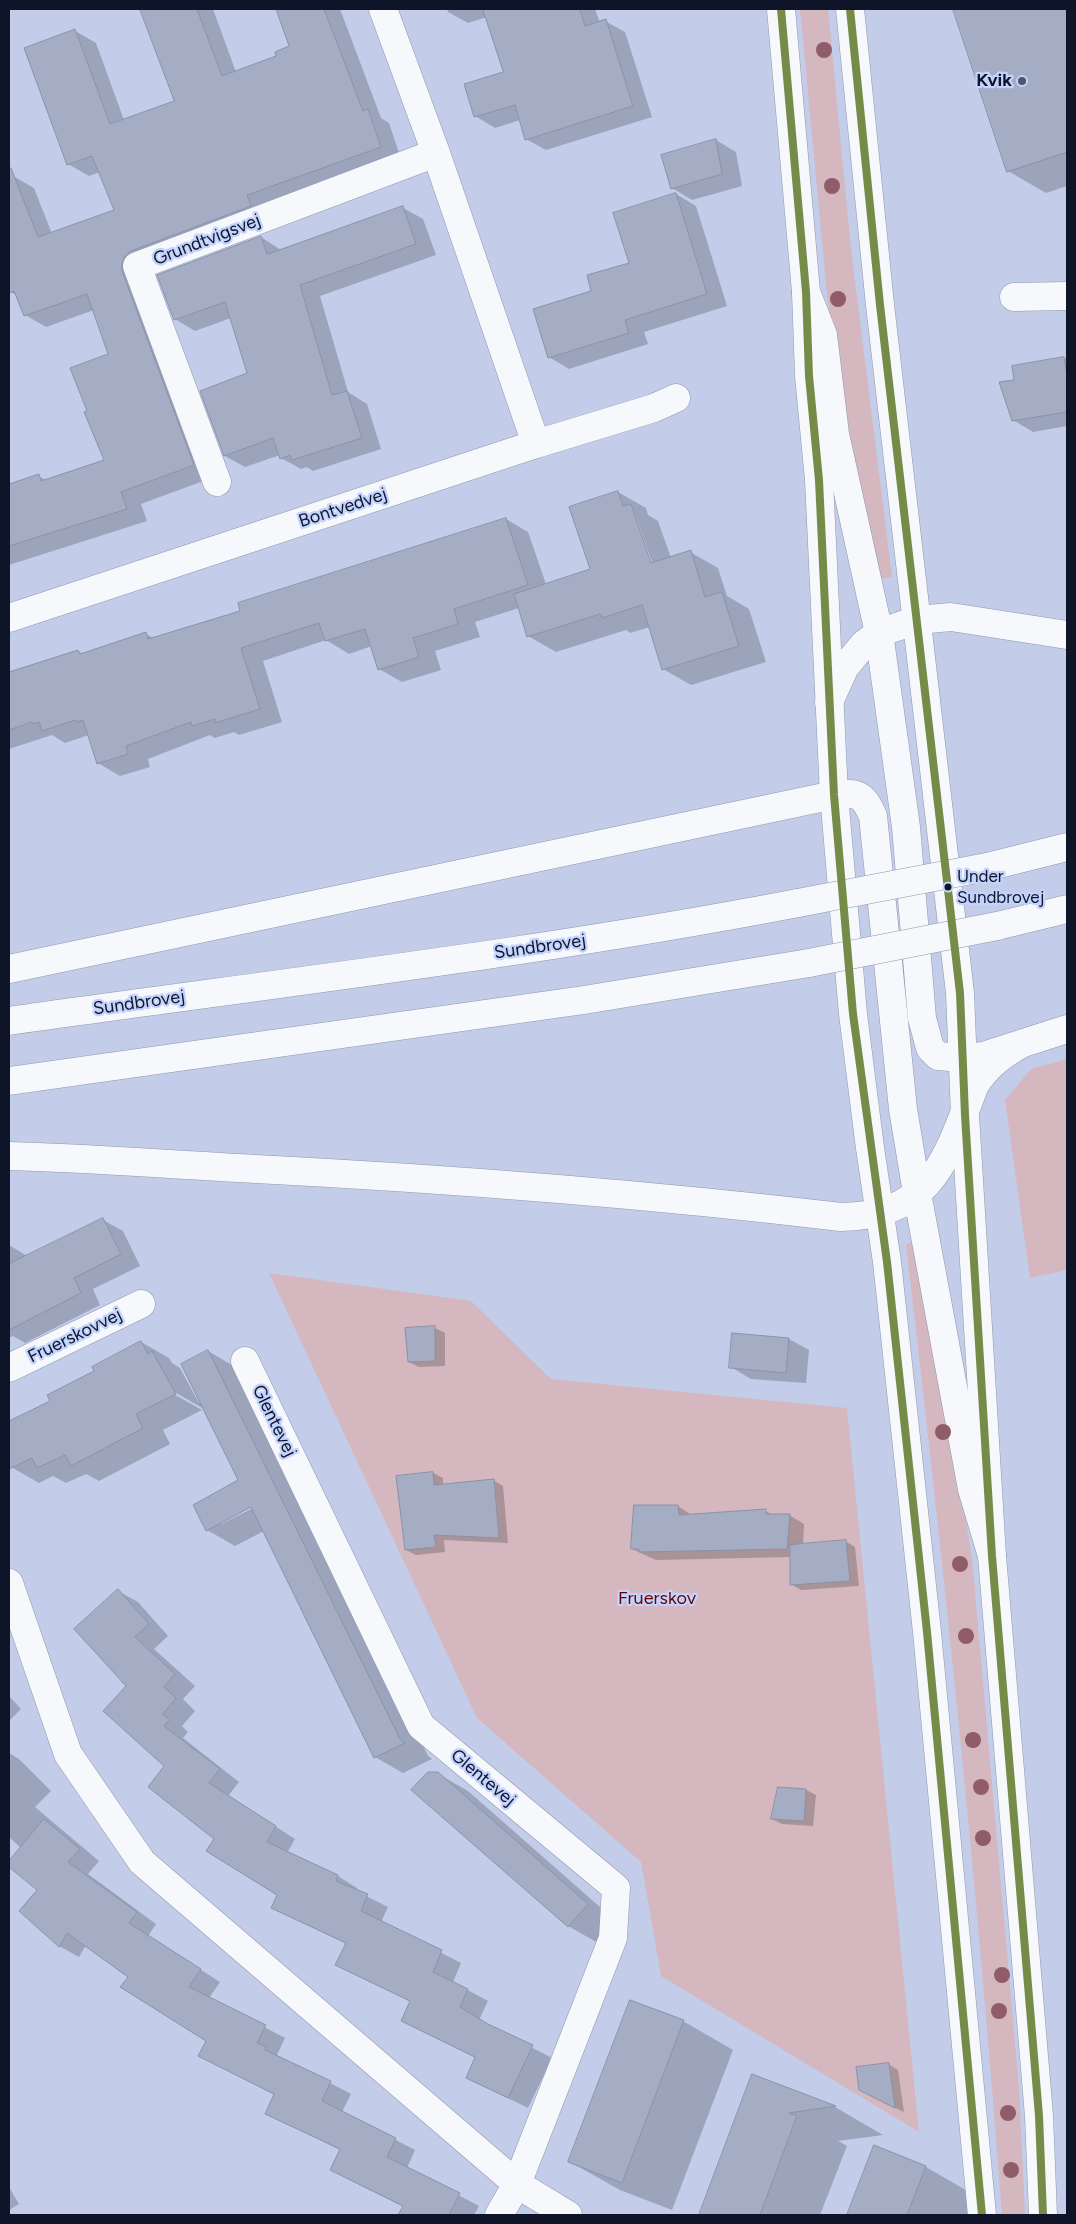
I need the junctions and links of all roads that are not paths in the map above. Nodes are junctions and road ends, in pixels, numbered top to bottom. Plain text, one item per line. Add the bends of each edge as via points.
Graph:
1 (383, 9) edge
2 (781, 9) edge
3 (850, 9) edge
4 (436, 153) junction
5 (806, 292) junction
6 (1067, 296) edge
7 (1014, 298) dead end
8 (676, 398) dead end
9 (536, 444) junction
10 (217, 482) dead end
11 (9, 618) edge
12 (917, 620) junction
13 (879, 633) junction
14 (1067, 635) edge
15 (829, 702) junction
16 (834, 795) junction
17 (1067, 847) edge
18 (1067, 910) edge
19 (9, 969) edge
20 (9, 1021) edge
21 (1067, 1029) edge
22 (1023, 1043) junction
23 (963, 1058) junction
24 (9, 1082) edge
25 (965, 1115) junction
26 (9, 1156) edge
27 (917, 1193) junction
28 (879, 1213) junction
29 (141, 1304) dead end
30 (245, 1361) dead end
31 (9, 1368) edge
32 (992, 1556) junction
33 (9, 1583) edge
34 (517, 2184) junction
35 (499, 2215) edge
36 (568, 2215) edge
37 (982, 2215) edge
38 (1044, 2215) edge

1 - 4 street
2 - 5 street
3 - 12 street
4 - 9 street
4 - 10 street, Grundtvigsvej via 137,266
5 - 13 street via 823,335 835,434
5 - 15 street
6 - 7 street
8 - 9 street, Bontvedvej via 654,408
9 - 11 street, Bontvedvej
12 - 13 street
12 - 14 street via 951,617
12 - 23 street via 960,993
13 - 15 street via 864,644 844,667
13 - 23 street via 906,827 922,1018 930,1048 938,1056
15 - 16 street
16 - 19 street
16 - 27 street via 852,793 865,799 873,816 903,1109
16 - 28 street via 852,1014
17 - 20 street, Sundbrovej, bridge via 798,903 576,942
18 - 24 street, bridge via 809,963 584,1000
21 - 22 street
22 - 23 street via 983,1056
22 - 25 street via 990,1064 975,1085
23 - 25 street
25 - 27 street via 943,1163 933,1179
25 - 32 street
26 - 28 street via 82,1157 562,1188 841,1217
27 - 28 street
27 - 32 street via 972,1489
28 - 37 street via 929,1651
29 - 31 street, Fruerskovvej
30 - 34 street, Glentevej via 421,1726 616,1888 614,1938
32 - 38 street via 1039,2116
33 - 34 street via 68,1754 142,1862
34 - 35 street, Glentevej
34 - 36 street

